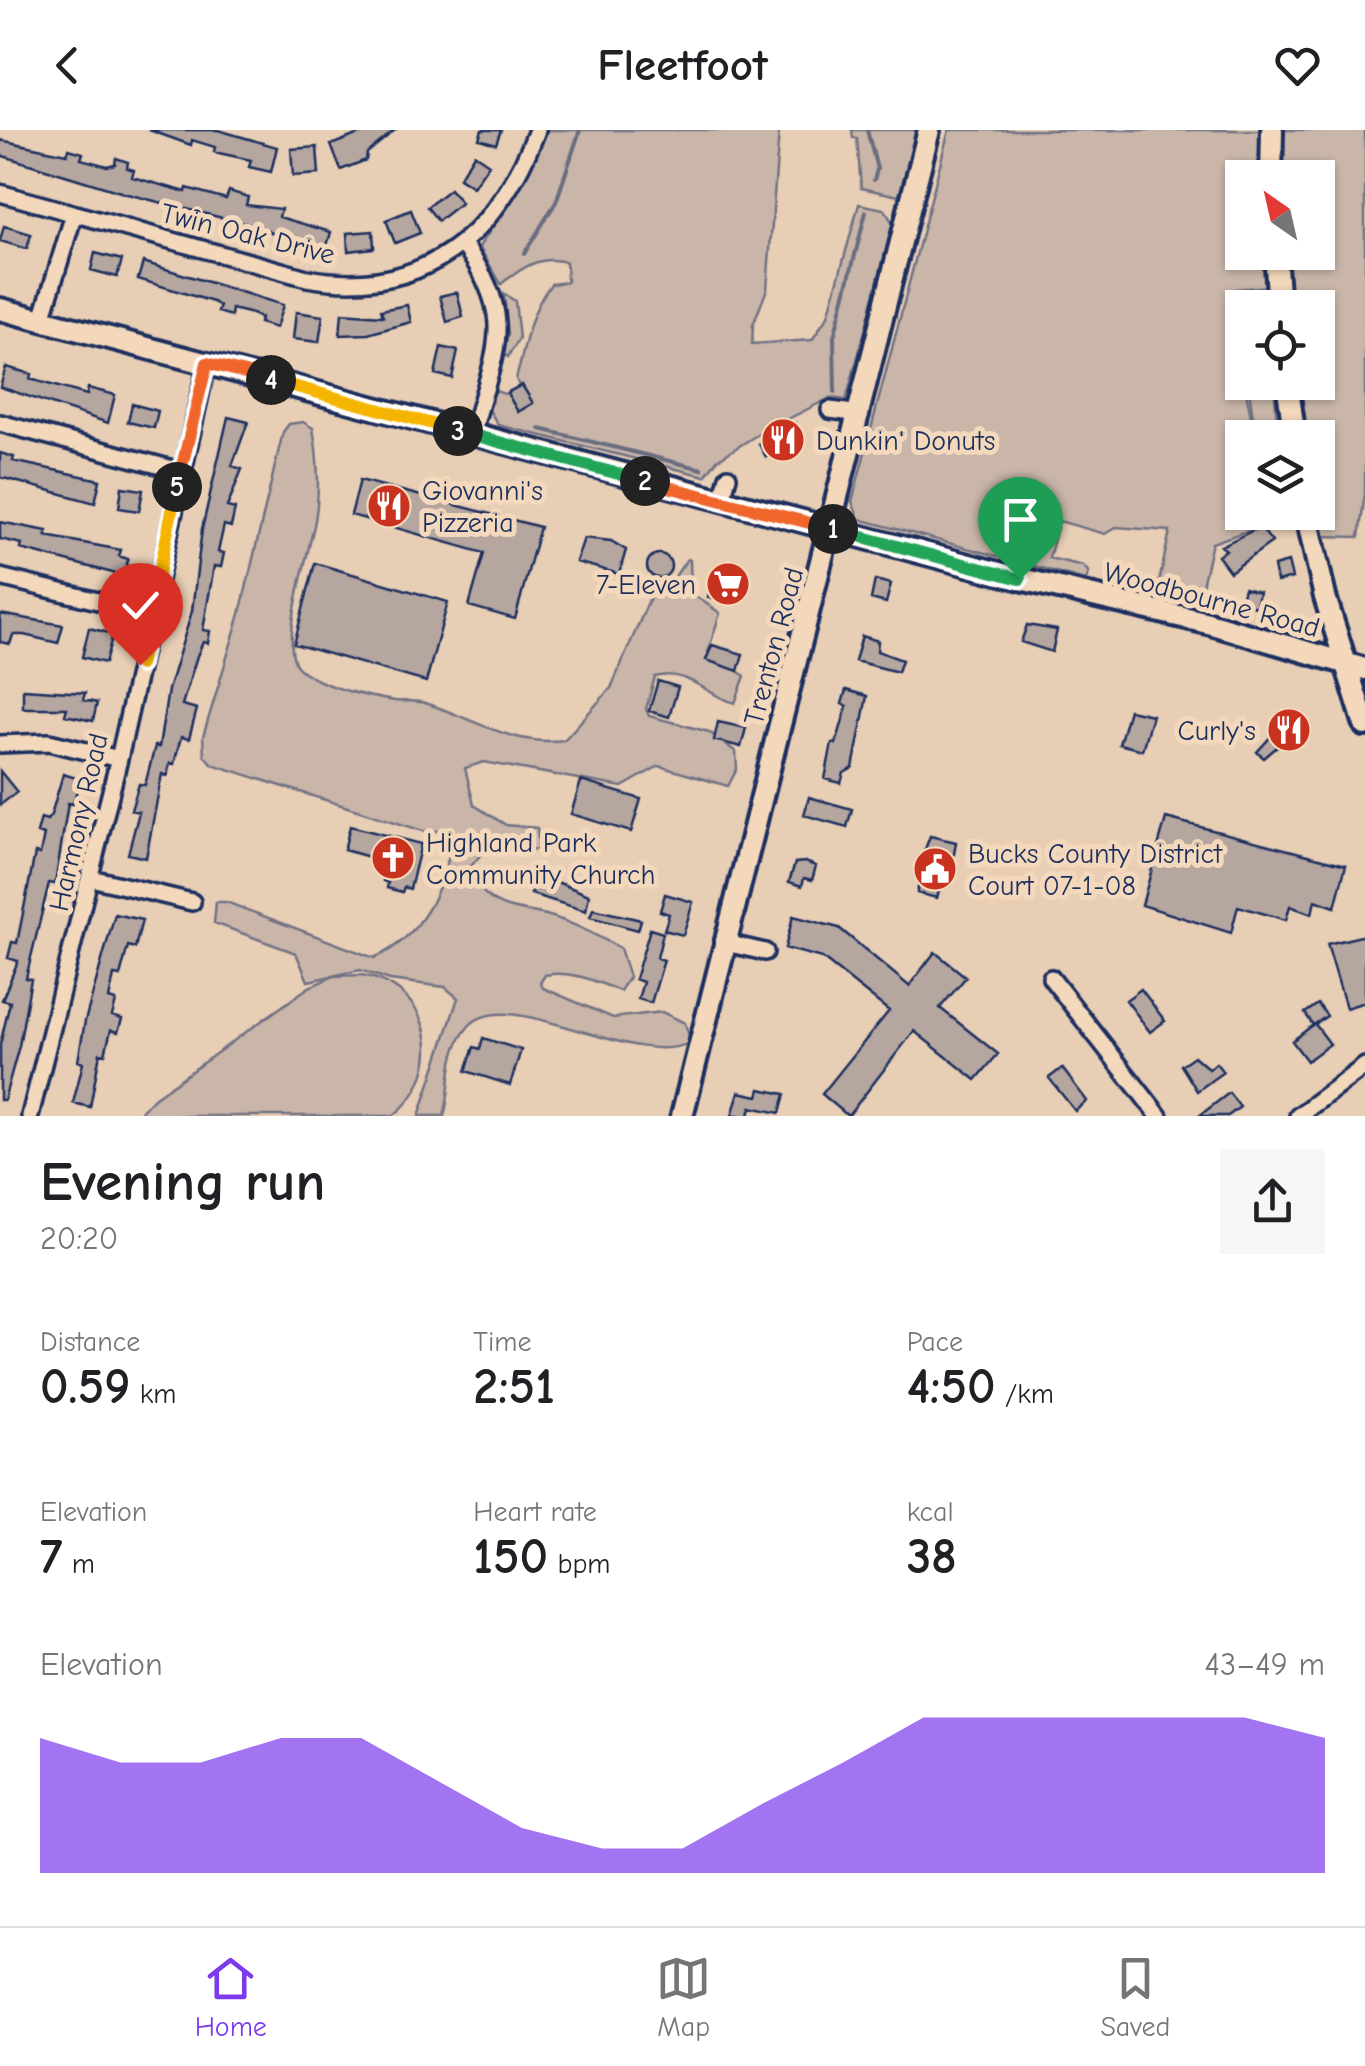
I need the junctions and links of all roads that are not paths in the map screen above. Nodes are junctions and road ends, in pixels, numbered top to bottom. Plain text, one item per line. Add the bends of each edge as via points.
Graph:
1 (537, 130) edge
2 (928, 130) edge
3 (1272, 130) edge
4 (1272, 160) edge
5 (0, 193) edge
6 (74, 214) junction
7 (463, 244) junction
8 (0, 309) edge
9 (42, 319) junction
10 (207, 363) junction
11 (830, 410) dead end
12 (861, 414) junction
13 (0, 423) edge
14 (472, 434) junction
15 (180, 470) junction
16 (728, 477) dead end
17 (722, 500) junction
18 (832, 529) junction
19 (1312, 530) edge
20 (0, 577) edge
21 (151, 614) junction
22 (1355, 666) edge
23 (1365, 725) edge
24 (0, 744) edge
25 (119, 759) junction
26 (91, 878) junction
27 (192, 902) dead end
28 (726, 944) junction
29 (765, 952) dead end
30 (1051, 978) dead end
31 (1365, 1066) edge
32 (30, 1116) edge
33 (682, 1116) edge
34 (1158, 1116) edge
35 (1298, 1116) edge

1 - 7 street, Twin Oak Drive via 507,197
2 - 12 main road, Trenton Road
3 - 4 main road
5 - 6 street, Twin Oak Drive
6 - 7 street, Twin Oak Drive via 327,282 404,274
6 - 9 street
7 - 14 street via 498,310
8 - 9 main road, Woodbourne Road
9 - 10 main road, Woodbourne Road
10 - 14 main road, Woodbourne Road
10 - 15 street, Harmony Road
11 - 12 street
12 - 18 main road, Trenton Road
13 - 15 street
14 - 17 main road, Woodbourne Road
15 - 21 street, Harmony Road
16 - 17 street
17 - 18 main road, Woodbourne Road
18 - 22 main road, Woodbourne Road
18 - 28 main road, Trenton Road
19 - 22 main road
20 - 21 street
21 - 25 street, Harmony Road
22 - 23 main road
24 - 25 street via 28,740
25 - 26 street, Harmony Road
26 - 27 street
26 - 32 street, Harmony Road
28 - 29 street
28 - 33 main road, Trenton Road
30 - 34 street
31 - 35 street

